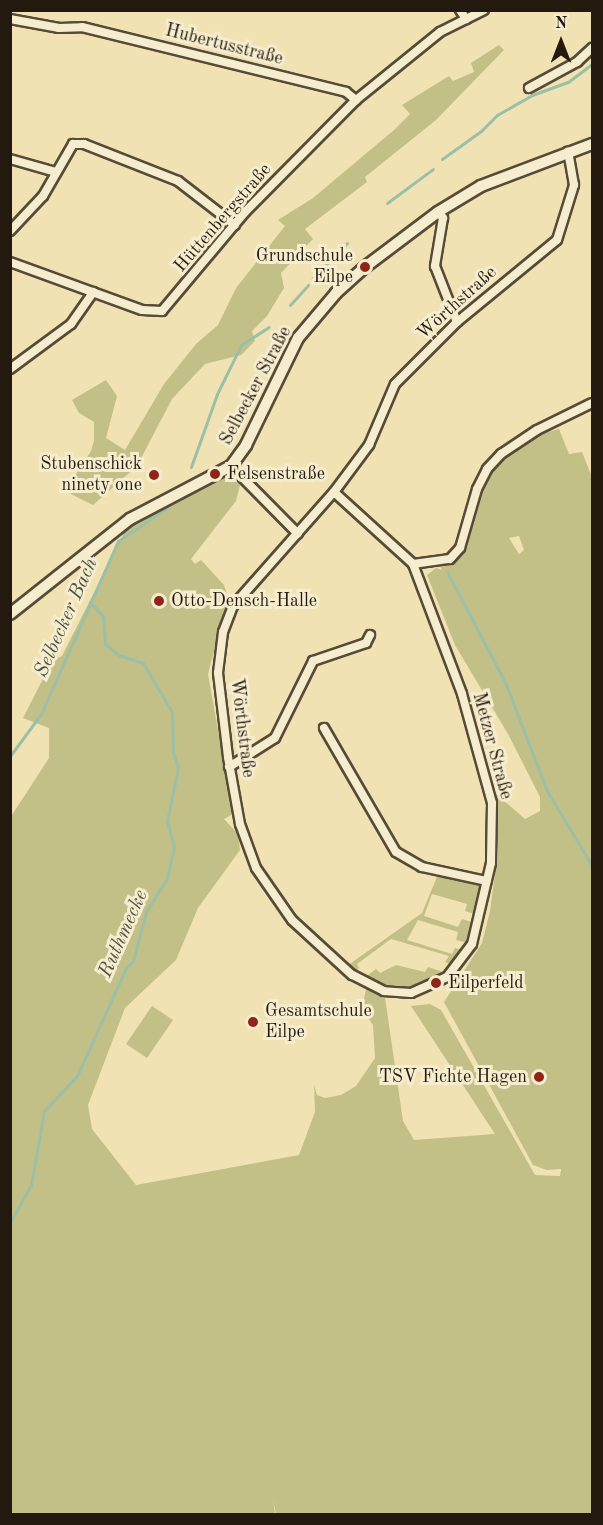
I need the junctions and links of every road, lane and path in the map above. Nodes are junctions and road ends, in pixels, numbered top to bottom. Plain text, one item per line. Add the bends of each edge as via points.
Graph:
1 (460, 10) edge
2 (484, 10) edge
3 (466, 19) junction
4 (10, 20) edge
5 (592, 48) edge
6 (529, 88) dead end
7 (356, 100) junction
8 (592, 144) edge
9 (568, 152) junction
10 (10, 159) edge
11 (56, 172) junction
12 (438, 212) junction
13 (235, 225) junction
14 (10, 231) edge
15 (10, 262) edge
16 (93, 292) junction
17 (457, 322) junction
18 (10, 369) edge
19 (592, 403) edge
20 (231, 465) junction
21 (334, 492) junction
22 (298, 534) junction
23 (413, 564) junction
24 (10, 614) edge
25 (370, 635) dead end
26 (324, 728) dead end
27 (229, 767) junction
28 (487, 882) junction

1 - 3 street
2 - 3 street, Hüttenbergstraße
3 - 7 street, Hüttenbergstraße via 440,32
4 - 7 street, Hubertusstraße via 59,28 82,27 346,92
5 - 6 street via 582,58
7 - 13 street, Hüttenbergstraße
8 - 9 main road, Selbecker Straße
9 - 12 main road, Selbecker Straße via 481,186
9 - 17 street, Wörthstraße via 574,185 556,240
10 - 11 street
11 - 13 street via 73,144 84,144 187,185
11 - 14 street via 34,208
12 - 17 street via 443,218 435,266
12 - 20 main road, Selbecker Straße via 365,267 298,338 246,445
13 - 16 street, Hüttenbergstraße via 162,311 142,310
15 - 16 street
16 - 18 street via 71,324
17 - 21 street, Wörthstraße via 395,384 369,445
19 - 23 street via 537,430 501,454 487,469 477,489 460,548 450,559
20 - 22 street
20 - 24 main road, Selbecker Straße via 130,519
21 - 22 street, Wörthstraße
21 - 23 street, Metzer Straße
22 - 27 street, Wörthstraße via 233,606 223,632 218,673
23 - 28 street, Metzer Straße via 462,694 492,803
25 - 27 street via 366,643 313,661 275,738
26 - 28 street via 396,852 422,867
27 - 28 street, Wörthstraße via 240,824 256,868 292,920 352,975 376,988 401,993 421,990 457,967 477,932

